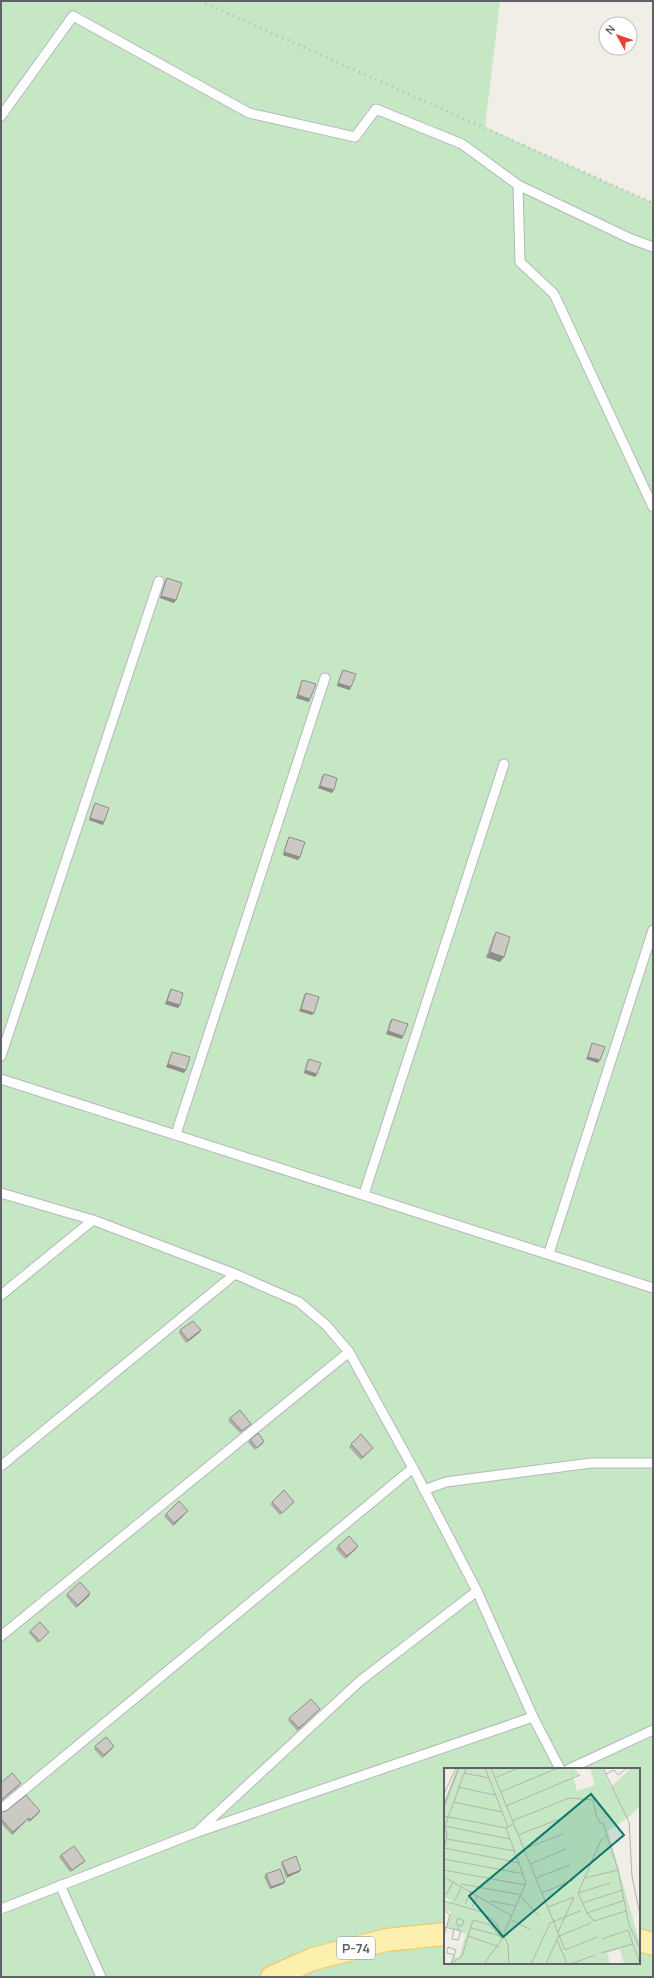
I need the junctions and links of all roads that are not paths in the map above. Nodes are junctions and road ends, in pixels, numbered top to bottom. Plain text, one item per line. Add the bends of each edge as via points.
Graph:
1 (1, 116) edge
2 (518, 185) junction
3 (653, 247) edge
4 (653, 507) edge
5 (158, 581) dead end
6 (325, 678) dead end
7 (504, 764) dead end
8 (653, 930) edge
9 (1, 1056) edge
10 (1, 1079) edge
11 (176, 1134) junction
12 (1, 1193) edge
13 (364, 1194) junction
14 (93, 1220) junction
15 (549, 1253) junction
16 (235, 1274) junction
17 (653, 1288) edge
18 (1, 1295) edge
19 (349, 1352) junction
20 (653, 1463) edge
21 (1, 1466) edge
22 (413, 1468) junction
23 (424, 1490) junction
24 (477, 1591) junction
25 (1, 1636) edge
26 (532, 1717) junction
27 (653, 1730) edge
28 (559, 1768) edge
29 (571, 1768) edge
30 (1, 1809) edge
31 (195, 1833) junction
32 (60, 1885) junction
33 (1, 1909) edge
34 (444, 1934) edge
35 (640, 1940) edge
36 (653, 1944) edge
37 (101, 1977) edge
38 (272, 1977) edge

1 - 2 lane via 73,16 249,113 355,137 376,109 462,144
2 - 3 lane
2 - 4 lane via 520,262 554,294
5 - 9 lane
6 - 11 lane
7 - 13 lane
8 - 15 lane
10 - 11 lane
11 - 13 lane
12 - 14 lane
13 - 15 lane
14 - 16 lane
14 - 18 lane
15 - 17 lane
16 - 19 lane via 299,1302 326,1325
16 - 21 lane
19 - 22 lane
19 - 25 lane
20 - 23 lane via 591,1463 446,1482
22 - 23 lane
22 - 30 lane
23 - 24 lane
24 - 26 lane
24 - 31 lane via 360,1681
26 - 28 lane
26 - 31 lane
27 - 29 lane
31 - 32 lane
32 - 33 lane
32 - 37 lane
34 - 38 main road, Р-74 via 386,1940 313,1959
35 - 36 main road

